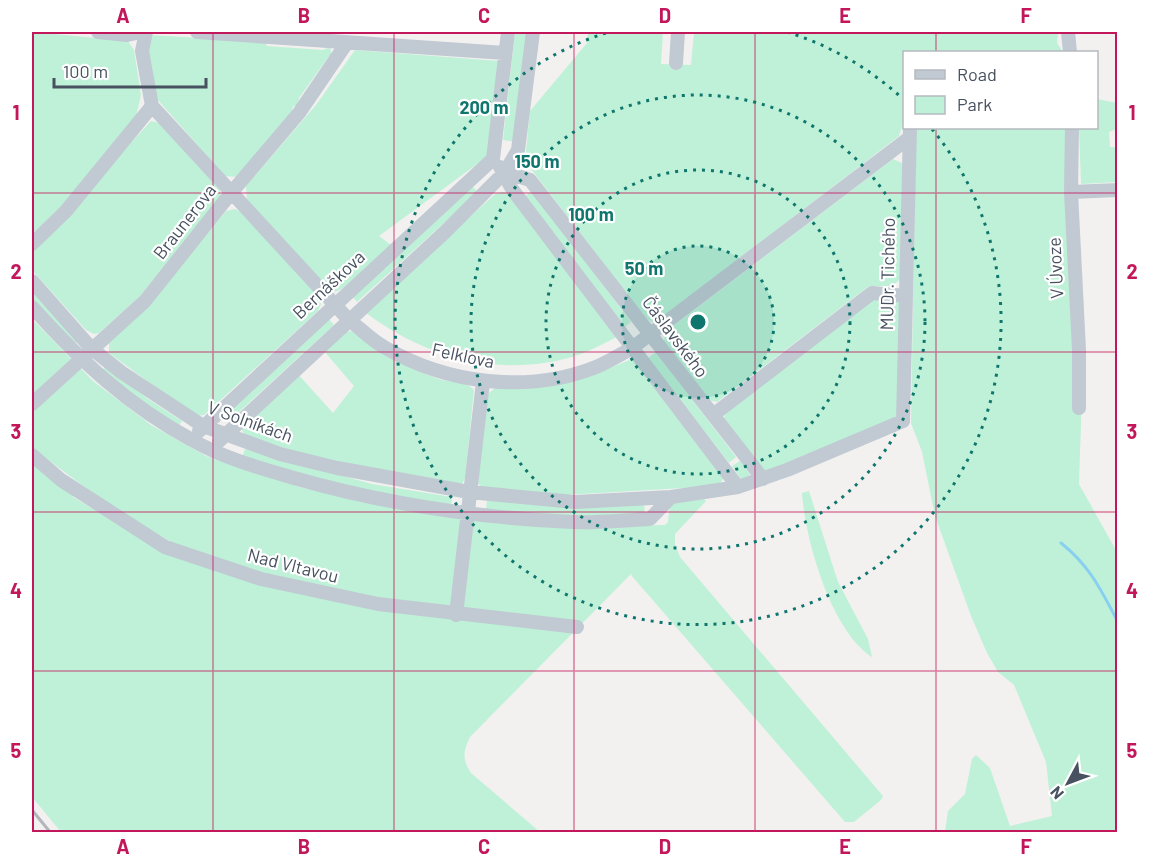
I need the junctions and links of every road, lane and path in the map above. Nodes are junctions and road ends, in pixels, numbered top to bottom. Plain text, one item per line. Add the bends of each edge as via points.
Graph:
1 (98, 32) edge
2 (141, 32) edge
3 (146, 32) edge
4 (197, 32) edge
5 (507, 32) edge
6 (533, 32) edge
7 (678, 32) edge
8 (1068, 32) edge
9 (352, 40) edge
10 (1070, 51) edge
11 (505, 53) junction
12 (676, 63) dead end
13 (152, 106) junction
14 (1072, 129) edge
15 (909, 133) edge
16 (493, 159) junction
17 (505, 172) junction
18 (1118, 190) edge
19 (1071, 192) junction
20 (231, 193) junction
21 (32, 244) edge
22 (32, 281) edge
23 (906, 296) junction
24 (334, 304) junction
25 (32, 307) edge
26 (348, 319) junction
27 (651, 334) junction
28 (91, 348) junction
29 (632, 348) junction
30 (79, 359) junction
31 (483, 382) junction
32 (32, 404) edge
33 (1079, 408) dead end
34 (712, 416) junction
35 (903, 421) joint
36 (203, 426) junction
37 (223, 435) junction
38 (192, 441) junction
39 (213, 450) junction
40 (32, 455) edge
41 (763, 479) junction
42 (738, 487) junction
43 (469, 492) junction
44 (671, 497) junction
45 (468, 513) junction
46 (456, 615) junction
47 (577, 627) dead end

1 - 2 street
3 - 13 street via 142,51
4 - 9 street
5 - 11 street
6 - 17 street, Bernáškova via 518,150
7 - 12 street
8 - 10 street
9 - 11 street
9 - 20 street, Braunerova via 299,113
11 - 16 street
13 - 20 street, Felklova
13 - 21 street via 66,211
14 - 19 street, V Úvoze
15 - 23 street, MUDr. Tichého
15 - 27 street, Felklova
16 - 17 street, Čáslavského
16 - 24 street, Bernáškova
17 - 26 street, Bernáškova
17 - 27 street, Čáslavského via 530,180
17 - 29 street, Čáslavského via 512,189
18 - 19 street
19 - 33 street, V Úvoze
20 - 24 street, Felklova
20 - 28 street, Braunerova via 146,301
22 - 28 street, V Solníkách
23 - 34 street via 872,292
23 - 35 street, MUDr. Tichého
24 - 26 street, Felklova
24 - 36 street, Bernáškova
25 - 30 street, V Solníkách
26 - 31 street, Felklova via 382,346 419,365
26 - 37 street, Bernáškova
27 - 29 street, Felklova
27 - 34 street, Čáslavského
28 - 30 street, Braunerova
28 - 36 street, V Solníkách
29 - 31 street, Felklova via 596,367 547,380
29 - 42 street, Čáslavského
30 - 32 street, Braunerova
30 - 38 street, V Solníkách via 111,388
31 - 43 street
34 - 41 street, Čáslavského
35 - 41 street, V Solníkách
36 - 37 street, V Solníkách
36 - 38 street, Bernáškova
37 - 39 street, Bernáškova
37 - 43 street, V Solníkách via 337,468
38 - 39 street, V Solníkách
39 - 45 street, V Solníkách via 333,489
40 - 46 street, Nad Vltavou via 61,480 165,547 261,579 378,604
41 - 42 street, V Solníkách
42 - 44 street, V Solníkách
43 - 44 street, V Solníkách via 575,501
43 - 45 street
44 - 45 street, V Solníkách via 650,519 574,522
45 - 46 street
46 - 47 street, Nad Vltavou

